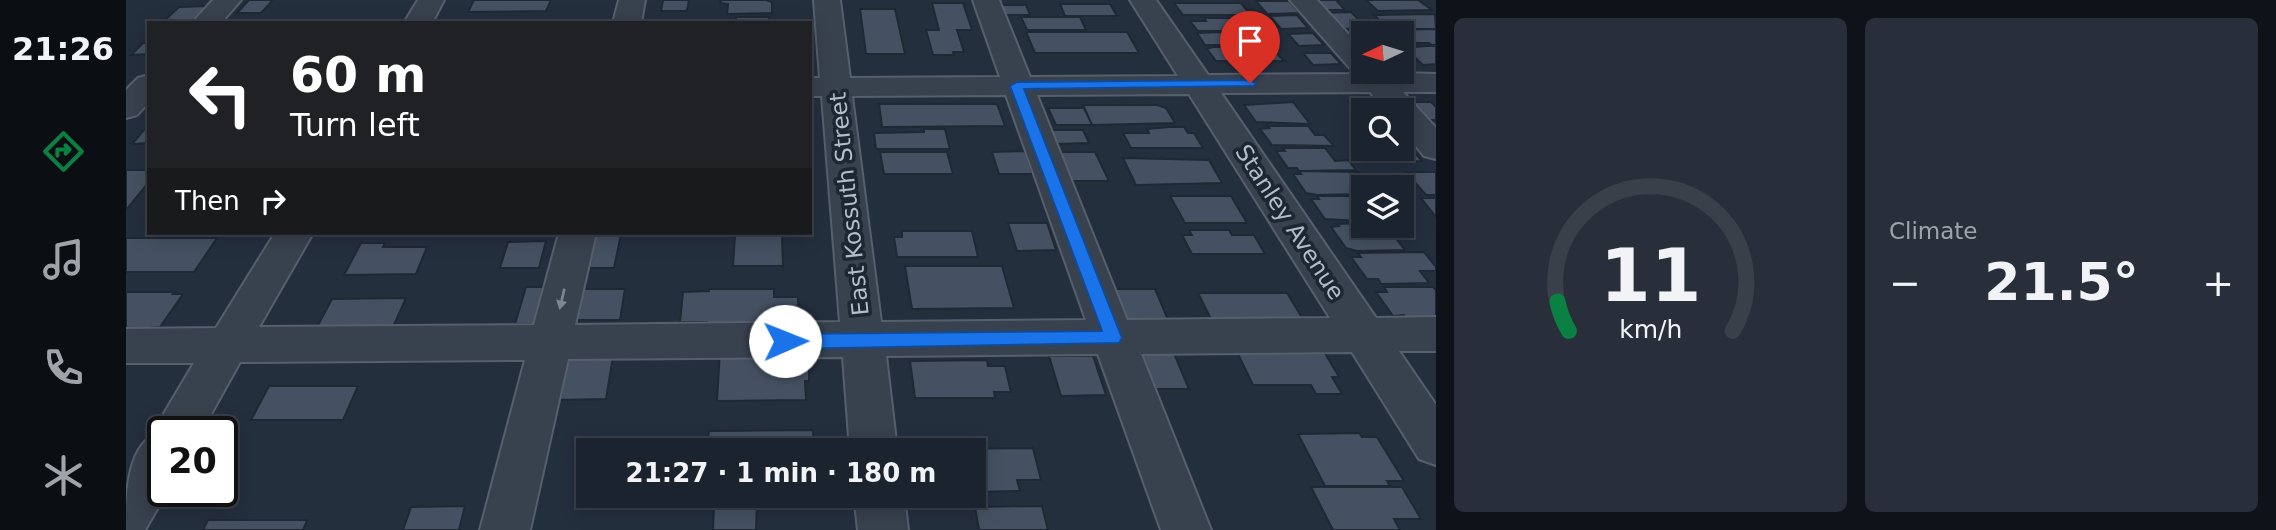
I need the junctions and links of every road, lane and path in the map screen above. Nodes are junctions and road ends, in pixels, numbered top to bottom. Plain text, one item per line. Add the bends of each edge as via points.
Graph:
1 (228, 0) edge
2 (431, 0) edge
3 (632, 0) edge
4 (827, 0) edge
5 (986, 0) edge
6 (1143, 0) edge
7 (1303, 0) edge
8 (208, 21) edge
9 (419, 21) edge
10 (627, 21) edge
11 (1351, 53) edge
12 (1351, 75) edge
13 (1414, 80) edge
14 (1436, 83) edge
15 (1199, 84) junction
16 (1379, 84) edge
17 (1017, 86) junction
18 (824, 87) edge
19 (1436, 148) edge
20 (293, 235) edge
21 (577, 235) edge
22 (1436, 334) edge
23 (1365, 336) junction
24 (1113, 338) junction
25 (862, 341) junction
26 (552, 344) junction
27 (126, 346) edge
28 (226, 347) junction
29 (185, 416) edge
30 (873, 438) edge
31 (1436, 444) edge
32 (147, 480) edge
33 (880, 508) edge
34 (126, 515) edge
35 (505, 530) edge
36 (883, 530) edge
37 (1186, 530) edge

1 - 8 street
2 - 9 street
3 - 10 street
4 - 18 street, East Kossuth Street
5 - 17 street
6 - 15 street, Stanley Avenue
7 - 11 street
12 - 15 street
13 - 14 street
15 - 17 street
15 - 23 street, Stanley Avenue
16 - 19 street
17 - 18 street
17 - 24 street
18 - 25 street, East Kossuth Street
20 - 28 street
21 -> 26 street
22 - 23 street
23 - 24 street
23 - 31 street, Stanley Avenue
24 - 25 street
24 - 37 street
25 - 26 street
25 - 30 street, East Kossuth Street
26 - 28 street
26 - 35 street
27 - 28 street
28 - 29 street
32 - 34 street
33 - 36 street

